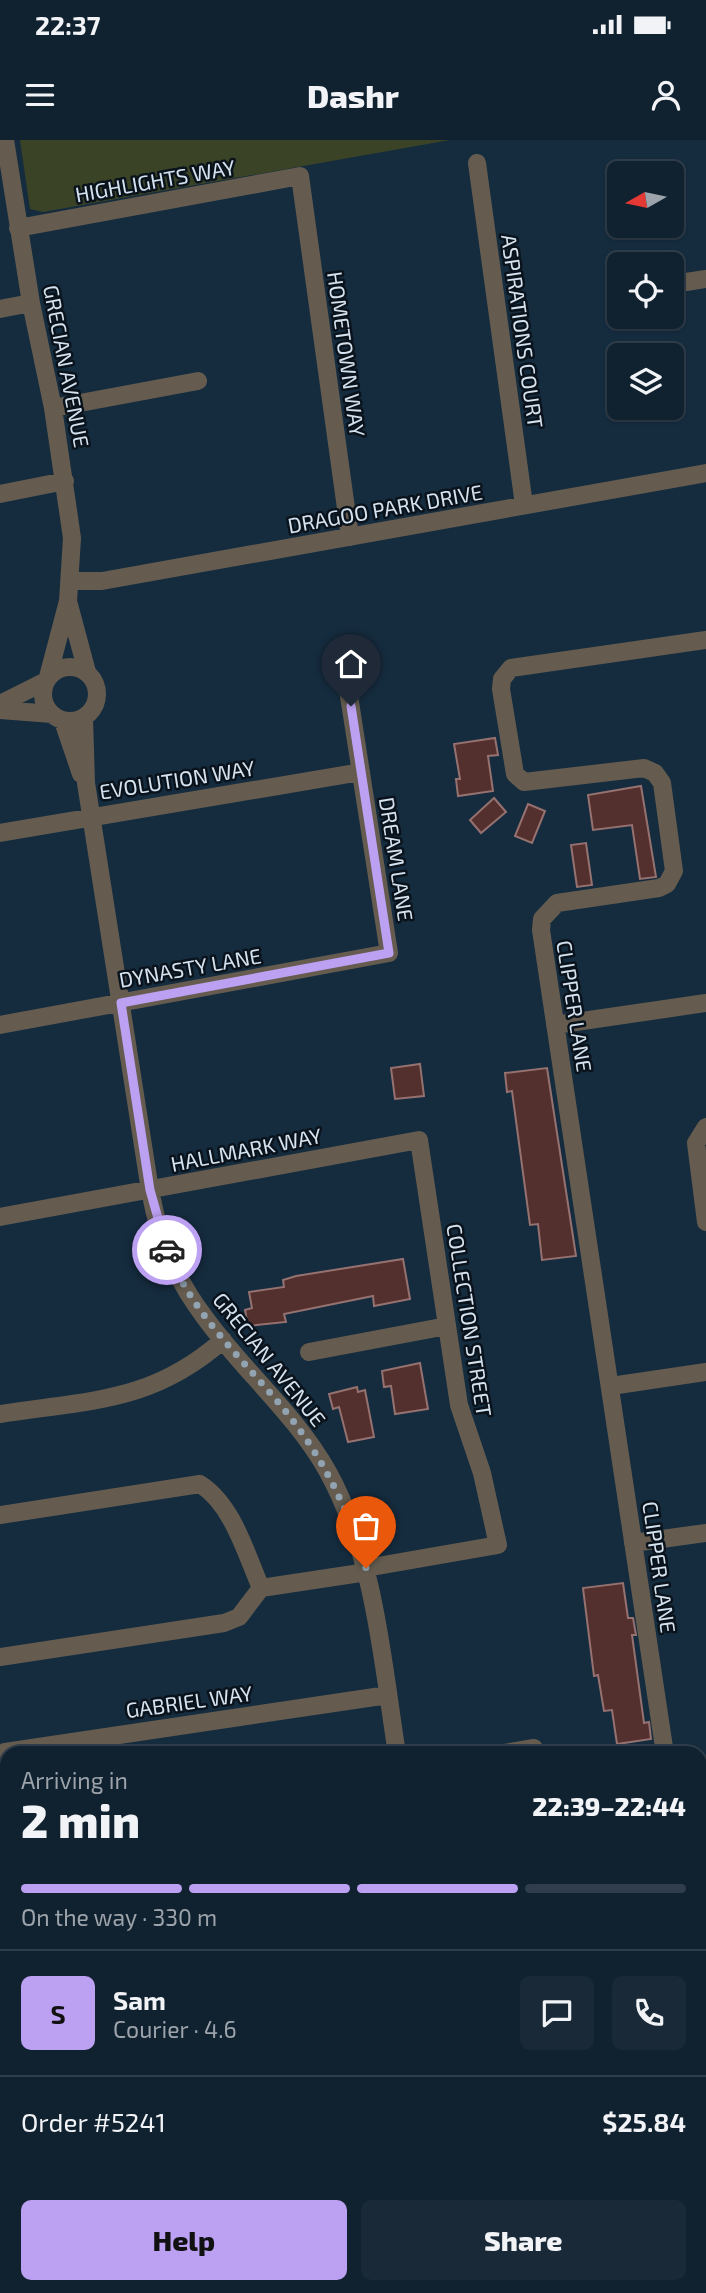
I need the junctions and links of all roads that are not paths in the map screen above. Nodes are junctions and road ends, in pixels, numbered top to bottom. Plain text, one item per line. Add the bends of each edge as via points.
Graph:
1 (5, 140) edge
2 (477, 163) dead end
3 (300, 176) joint
4 (18, 228) junction
5 (706, 279) edge
6 (685, 282) dead end
7 (31, 303) junction
8 (0, 309) edge
9 (198, 381) dead end
10 (53, 408) junction
11 (706, 473) edge
12 (65, 481) junction
13 (0, 494) edge
14 (524, 505) junction
15 (350, 537) junction
16 (71, 581) junction
17 (68, 601) junction
18 (706, 640) edge
19 (87, 672) junction
20 (47, 679) junction
21 (347, 684) dead end
22 (0, 704) edge
23 (0, 710) edge
24 (57, 718) junction
25 (84, 718) junction
26 (361, 772) junction
27 (86, 783) junction
28 (92, 816) junction
29 (0, 833) edge
30 (389, 953) joint
31 (121, 1003) junction
32 (706, 1003) edge
33 (0, 1025) edge
34 (555, 1025) junction
35 (706, 1127) edge
36 (419, 1140) joint
37 (150, 1190) junction
38 (0, 1217) edge
39 (706, 1222) edge
40 (447, 1326) junction
41 (223, 1340) junction
42 (309, 1352) dead end
43 (706, 1373) edge
44 (611, 1386) junction
45 (0, 1414) edge
46 (0, 1515) edge
47 (706, 1534) edge
48 (633, 1544) junction
49 (367, 1570) junction
50 (261, 1588) junction
51 (0, 1657) edge
52 (388, 1695) junction
53 (45, 1746) edge
54 (396, 1746) edge
55 (664, 1746) edge

1 - 4 street, GRECIAN AVENUE
2 - 14 street, ASPIRATIONS COURT
3 - 4 street, HIGHLIGHTS WAY
3 - 15 street, HOMETOWN WAY
4 - 7 street, GRECIAN AVENUE
5 - 6 street
7 - 8 street
7 - 10 street, GRECIAN AVENUE
9 - 10 street
10 - 12 street, GRECIAN AVENUE
11 - 14 street, DRAGOO PARK DRIVE
12 - 13 street
12 - 16 street, GRECIAN AVENUE via 72,538
14 - 15 street, DRAGOO PARK DRIVE
15 - 16 street, DRAGOO PARK DRIVE via 102,580
16 - 17 street, GRECIAN AVENUE
17 - 19 street, GRECIAN AVENUE
17 - 20 street, GRECIAN AVENUE
18 - 34 street, CLIPPER LANE via 510,668 502,679 515,774 524,782 644,768 662,783 674,871 667,884 557,903 542,919
19 - 20 street via 66,667
19 - 25 street via 97,701
20 - 22 street
20 - 24 street via 43,698
21 - 26 street, DREAM LANE
23 - 24 street
24 - 25 street
24 - 27 street, GRECIAN AVENUE
25 - 27 street, GRECIAN AVENUE
26 - 28 street, EVOLUTION WAY
26 - 30 street, DREAM LANE
27 - 28 street, GRECIAN AVENUE
28 - 29 street, EVOLUTION WAY
28 - 31 street, GRECIAN AVENUE
30 - 31 street, DYNASTY LANE
31 - 33 street, DYNASTY LANE
31 - 37 street, GRECIAN AVENUE
32 - 34 street
34 - 44 street, CLIPPER LANE
35 - 39 street via 695,1143
36 - 37 street, HALLMARK WAY
36 - 40 street, COLLECTION STREET
37 - 38 street, HALLMARK WAY
37 - 41 street, GRECIAN AVENUE via 173,1265 192,1300
40 - 42 street
40 - 49 street, COLLECTION STREET via 459,1405 482,1473 498,1545
41 - 45 street via 190,1368 148,1388
41 - 49 street, GRECIAN AVENUE via 309,1442 343,1503
43 - 44 street
44 - 48 street, CLIPPER LANE
46 - 50 street via 200,1484 227,1513
47 - 48 street
48 - 55 street, CLIPPER LANE
49 - 50 street
49 - 52 street, GRECIAN AVENUE
50 - 51 street via 239,1617 224,1623
52 - 53 street, GABRIEL WAY
52 - 54 street, GRECIAN AVENUE

